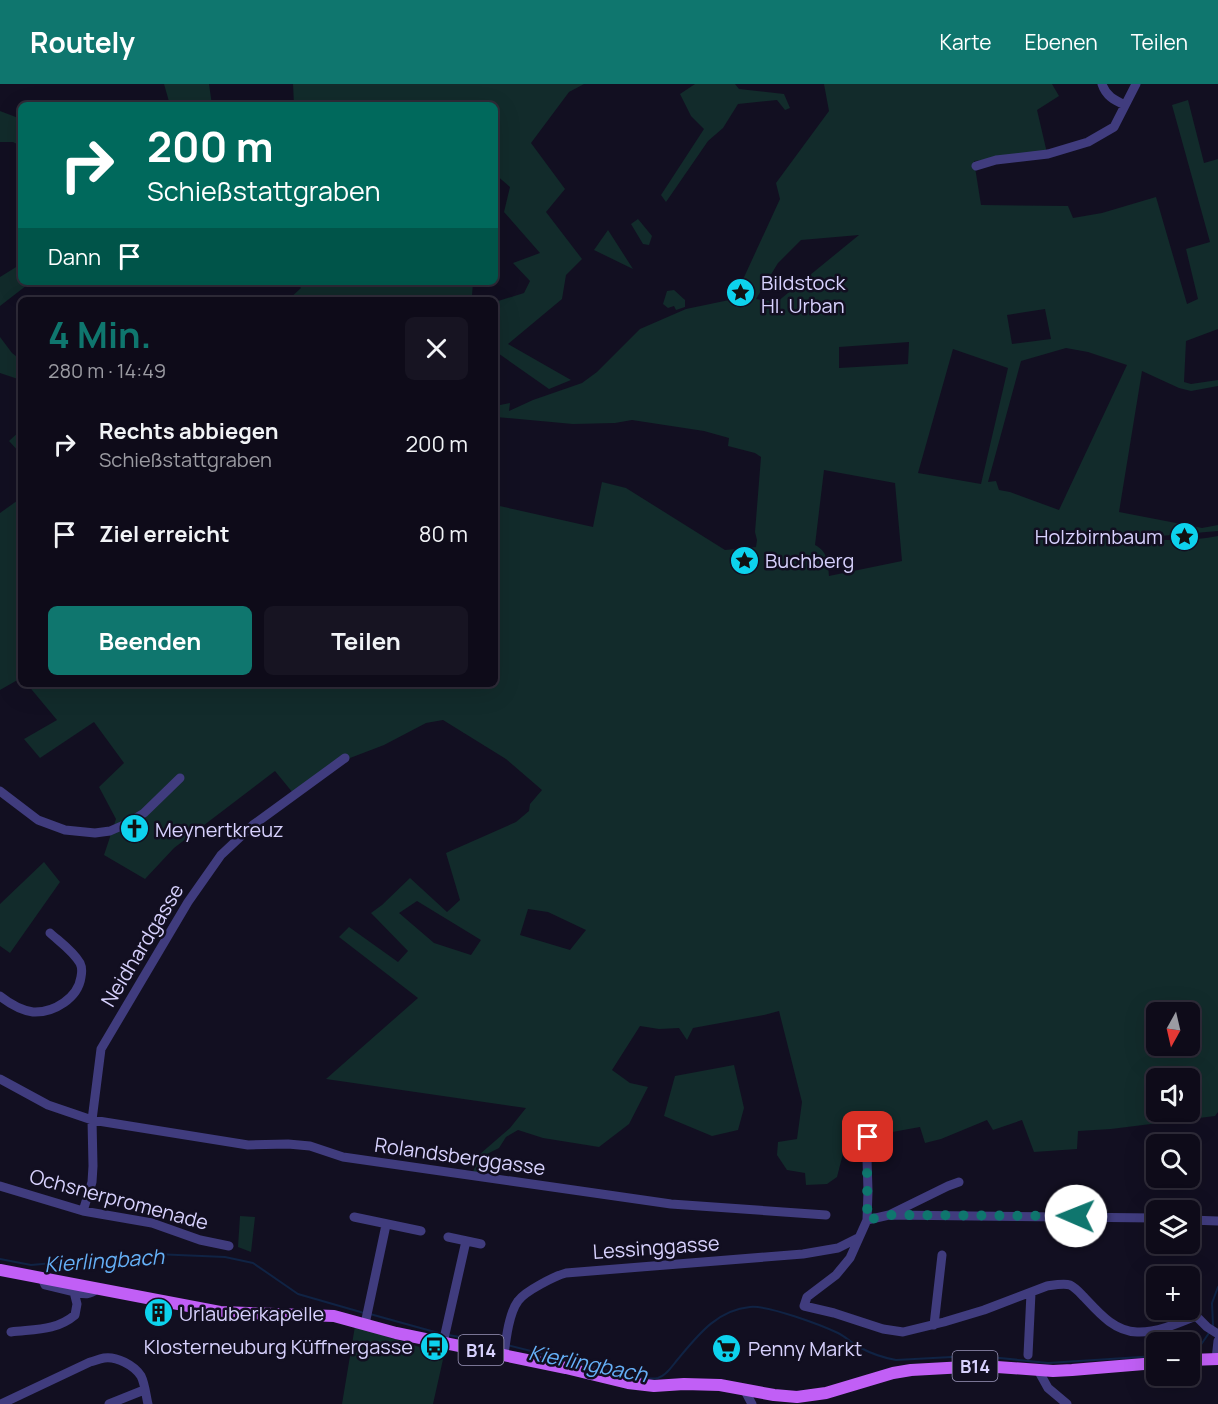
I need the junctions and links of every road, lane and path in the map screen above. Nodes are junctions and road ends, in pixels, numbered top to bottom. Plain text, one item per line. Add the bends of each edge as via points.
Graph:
1 (1101, 84) edge
2 (1136, 84) edge
3 (1125, 105) junction
4 (976, 166) dead end
5 (345, 758) dead end
6 (180, 778) dead end
7 (2, 795) edge
8 (50, 933) dead end
9 (0, 996) edge
10 (0, 1079) edge
11 (92, 1120) junction
12 (868, 1137) dead end
13 (959, 1182) dead end
14 (0, 1186) edge
15 (83, 1211) junction
16 (826, 1215) dead end
17 (889, 1215) junction
18 (354, 1217) dead end
19 (1146, 1218) edge
20 (867, 1220) junction
21 (1200, 1220) edge
22 (1218, 1221) edge
23 (386, 1225) junction
24 (421, 1232) dead end
25 (448, 1237) dead end
26 (858, 1238) junction
27 (466, 1241) junction
28 (481, 1244) dead end
29 (229, 1246) dead end
30 (942, 1255) dead end
31 (0, 1270) edge
32 (42, 1278) junction
33 (97, 1289) junction
34 (74, 1292) junction
35 (1031, 1293) junction
36 (367, 1318) junction
37 (1186, 1320) edge
38 (1200, 1320) edge
39 (934, 1325) junction
40 (11, 1332) dead end
41 (1214, 1334) edge
42 (444, 1338) junction
43 (505, 1349) junction
44 (1028, 1355) dead end
45 (1217, 1359) edge
46 (1200, 1360) edge
47 (1146, 1364) edge
48 (1038, 1370) junction
49 (144, 1389) junction
50 (744, 1389) junction
51 (781, 1396) junction
52 (0, 1404) edge
53 (109, 1404) edge
54 (148, 1404) edge
55 (752, 1404) edge
56 (769, 1404) edge
57 (1067, 1404) edge

1 - 3 street via 1111,98
2 - 3 street
3 - 4 street via 1114,127 1088,142 1048,154
5 - 11 street, Neidhardgasse via 254,825 221,855 188,902 101,1049
6 - 7 street via 144,813 110,831 95,833 65,830 38,820
8 - 9 street via 80,963 78,988 64,1003 34,1012 13,1006
10 - 11 street, Rolandsberggasse via 48,1105
11 - 15 street, Neidhardgasse via 92,1182
11 - 16 street, Rolandsberggasse via 248,1145 310,1146 343,1157 660,1203
12 - 20 street
13 - 17 street
14 - 15 street, Ochsnerpromenade
15 - 29 street, Ochsnerpromenade via 152,1223
17 - 19 street
17 - 20 street
18 - 23 street
20 - 26 street
21 - 22 street
23 - 24 street
23 - 36 street
25 - 27 street
26 - 39 street via 850,1258 836,1275 807,1297 804,1306 894,1331
26 - 43 street, Lessinggasse via 838,1248 803,1254 566,1273 517,1302
27 - 28 street
27 - 42 street
30 - 39 street
31 - 32 main road, B14
32 - 33 main road, B14
32 - 34 street via 45,1285
33 - 34 street via 88,1294
33 - 36 main road, B14 via 220,1312
34 - 40 street via 77,1310 67,1322
35 - 37 street via 1055,1284 1070,1285 1108,1322 1136,1332
35 - 39 street
35 - 44 street
36 - 42 main road, B14 via 396,1333
38 - 41 street
41 - 45 street
42 - 43 main road, B14
43 - 50 main road, B14 via 628,1383
45 - 46 main road
47 - 48 main road, B14
48 - 51 main road, B14 via 983,1366 911,1370 820,1394
48 - 57 street via 1048,1388
49 - 52 street via 135,1369 125,1362 105,1358
49 - 53 street
49 - 54 street
50 - 51 main road, B14
50 - 55 street
51 - 56 street

